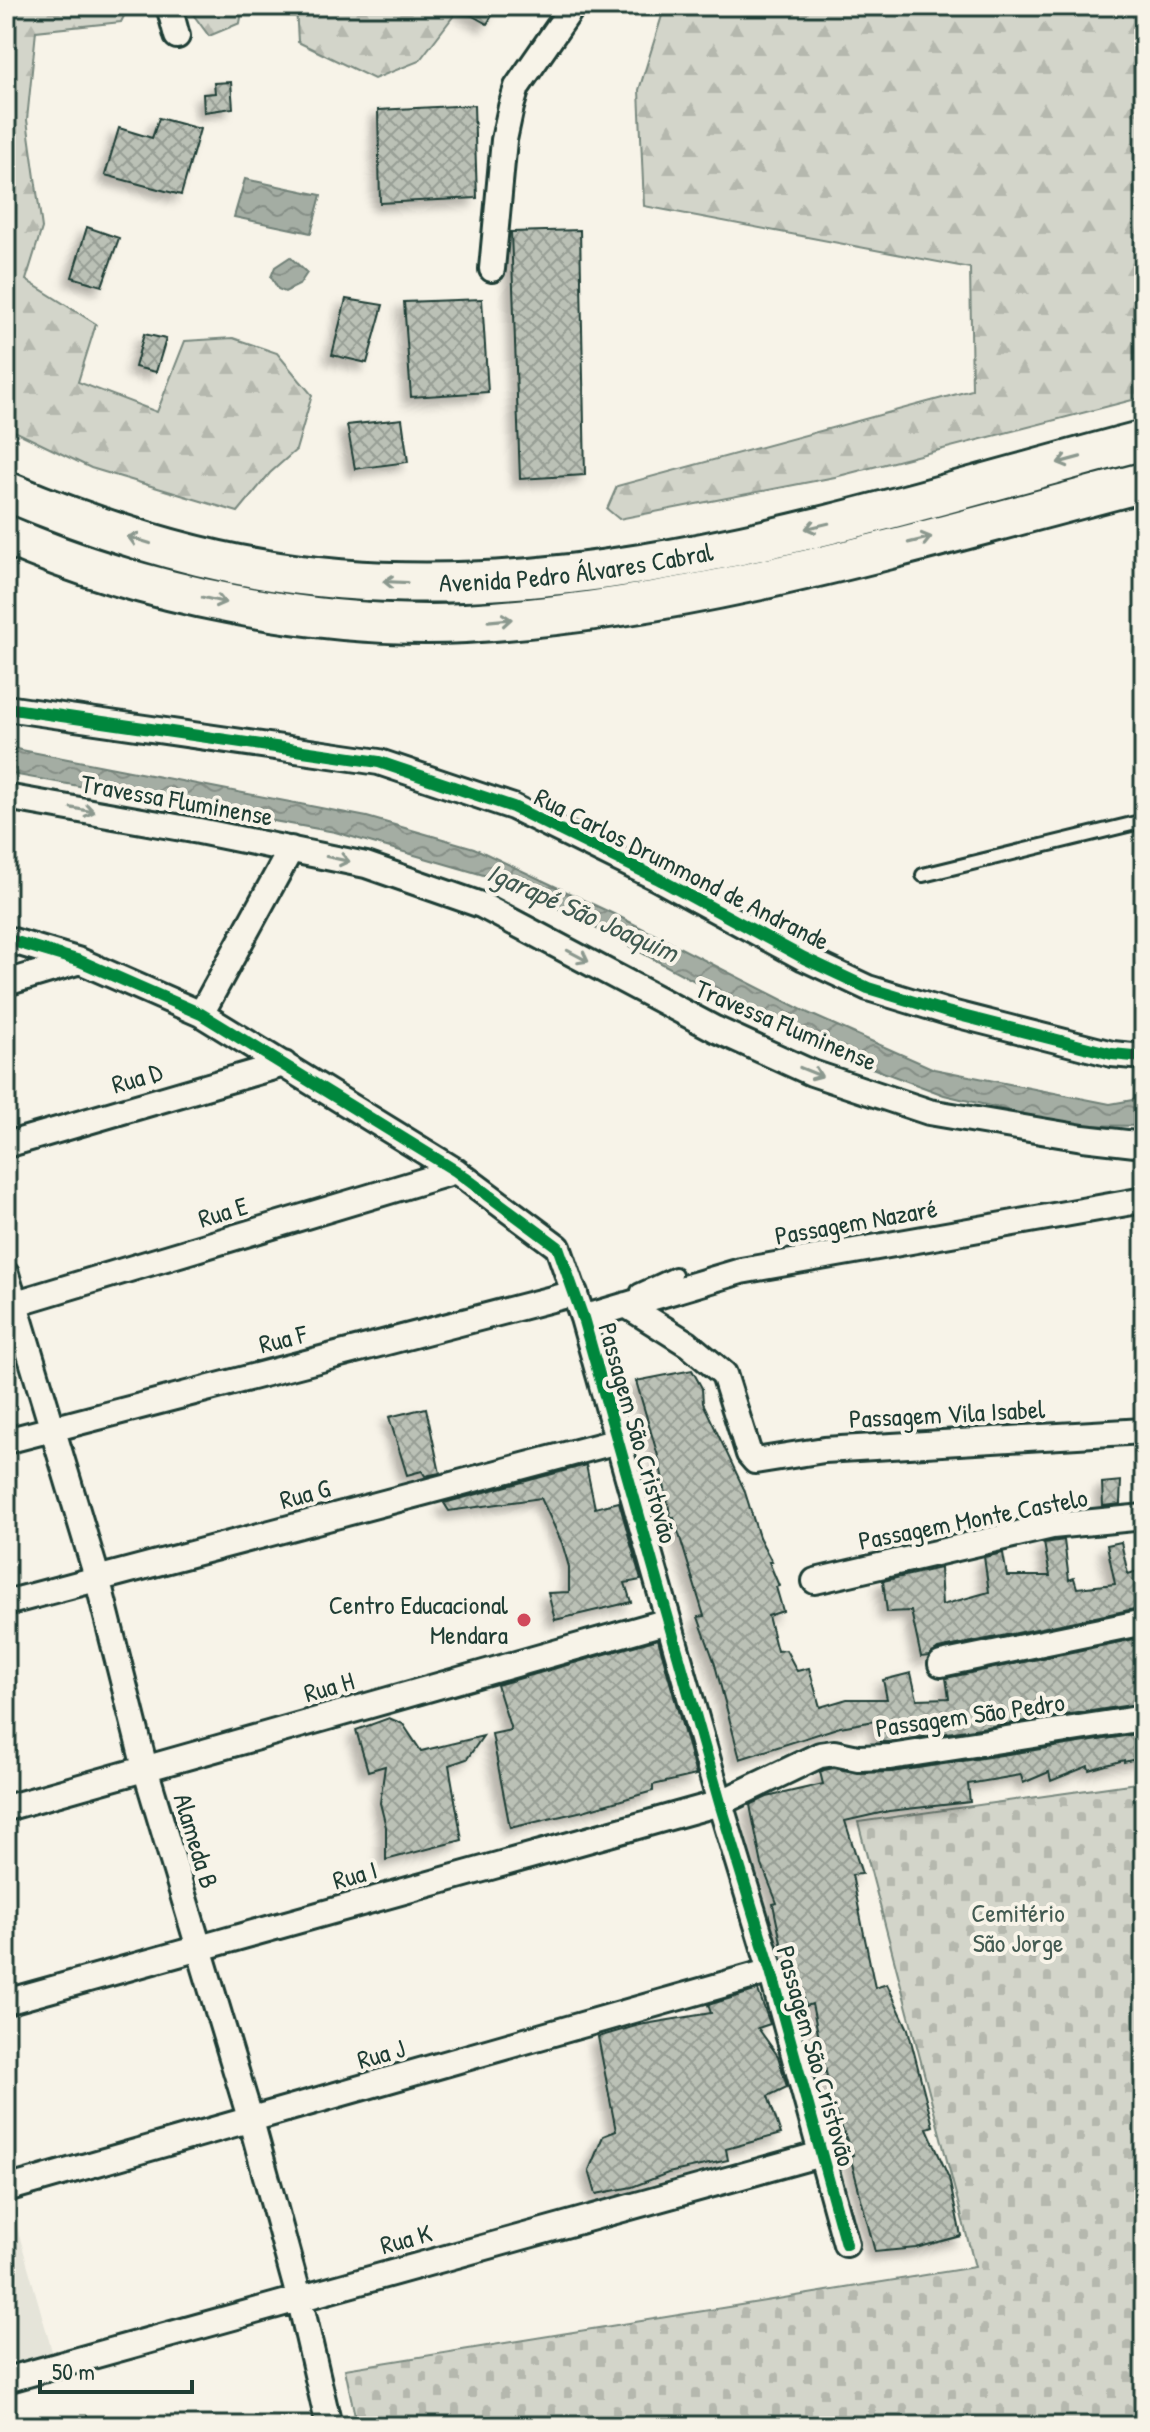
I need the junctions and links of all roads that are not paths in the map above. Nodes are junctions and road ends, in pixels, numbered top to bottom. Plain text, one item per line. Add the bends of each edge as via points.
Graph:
1 (169, 6) edge
2 (573, 6) edge
3 (177, 36) dead end
4 (492, 269) dead end
5 (1144, 440) edge
6 (1144, 482) edge
7 (6, 491) edge
8 (6, 535) edge
9 (6, 708) edge
10 (6, 797) edge
11 (1144, 821) edge
12 (291, 849) junction
13 (923, 875) dead end
14 (6, 939) edge
15 (80, 961) junction
16 (6, 983) edge
17 (201, 1014) junction
18 (1144, 1057) edge
19 (284, 1064) junction
20 (6, 1145) edge
21 (1144, 1145) edge
22 (456, 1171) junction
23 (1144, 1200) edge
24 (6, 1274) edge
25 (675, 1274) dead end
26 (575, 1293) junction
27 (10, 1305) edge
28 (626, 1305) junction
29 (583, 1318) junction
30 (53, 1427) junction
31 (1144, 1431) edge
32 (6, 1441) edge
33 (618, 1441) junction
34 (1144, 1517) edge
35 (97, 1577) junction
36 (815, 1581) dead end
37 (6, 1603) edge
38 (668, 1621) junction
39 (1144, 1622) edge
40 (941, 1664) dead end
41 (1144, 1718) edge
42 (145, 1768) junction
43 (720, 1803) junction
44 (6, 1808) edge
45 (199, 1947) junction
46 (771, 1971) junction
47 (6, 2002) edge
48 (251, 2121) junction
49 (821, 2154) junction
50 (6, 2189) edge
51 (846, 2244) dead end
52 (299, 2297) junction
53 (6, 2380) edge
54 (329, 2426) edge

1 - 3 street
2 - 4 street via 517,87 504,140
5 -> 7 main road, Avenida Pedro Álvares Cabral via 668,561 531,579 451,583 260,569 141,541
8 -> 6 main road, Avenida Pedro Álvares Cabral via 131,581 234,604 354,621 463,623 578,613 709,591
9 - 18 street, Rua Carlos Drummond de Andrande via 379,762 513,807 868,988 1112,1054
10 -> 12 street, Travessa Fluminense
11 - 13 lane
12 - 17 street
12 -> 21 street, Travessa Fluminense via 366,865 481,905 715,1029 812,1073 929,1112
14 - 15 street, Passagem São Cristovão
15 - 16 street
15 - 17 street, Passagem São Cristovão
17 - 19 street, Passagem São Cristovão
19 - 20 street, Rua D
19 - 22 street, Passagem São Cristovão
22 - 26 street, Passagem São Cristovão via 558,1247
22 - 27 street, Rua E
23 - 28 street, Passagem Nazaré via 741,1271
24 - 27 street, Alameda B
25 - 29 lane
26 - 29 street, Passagem São Cristovão
26 - 30 street, Rua F
27 - 30 street, Alameda B
28 - 29 street, Passagem Nazaré
28 - 31 street, Passagem Vila Isabel via 724,1374 755,1461 824,1450
29 - 33 street, Passagem São Cristovão
30 - 32 street, Rua F
30 - 35 street, Alameda B
33 - 35 street, Rua G
33 - 38 street, Passagem São Cristovão
34 - 36 street, Passagem Monte Castelo via 1052,1526
35 - 37 street, Rua G
35 - 42 street, Alameda B
38 - 42 street, Rua H
38 - 43 street, Passagem São Cristovão
39 - 40 street
41 - 43 street, Passagem São Pedro via 890,1757 820,1755
42 - 44 street, Rua H
42 - 45 street, Alameda B
43 - 45 street, Rua I
43 - 46 street, Passagem São Cristovão
45 - 47 street, Rua I
45 - 48 street, Alameda B
46 - 48 street, Rua J
46 - 49 street, Passagem São Cristovão
48 - 50 street, Rua J
48 - 52 street, Alameda B
49 - 51 street, Passagem São Cristovão
49 - 52 street, Rua K
52 - 53 street, Rua K
52 - 54 street, Alameda B

